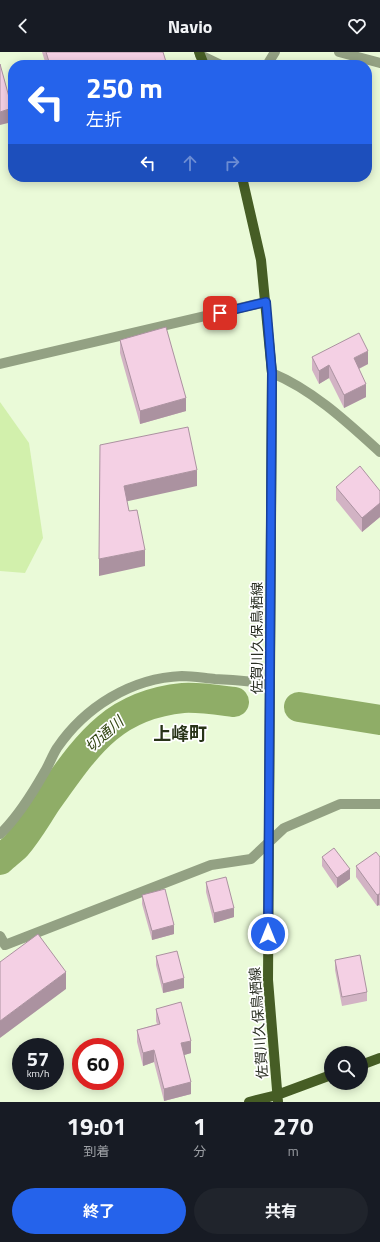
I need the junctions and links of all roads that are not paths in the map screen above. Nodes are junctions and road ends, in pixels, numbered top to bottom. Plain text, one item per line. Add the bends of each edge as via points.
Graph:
1 (339, 52) edge
2 (200, 53) edge
3 (212, 60) edge
4 (369, 60) edge
5 (243, 182) edge
6 (266, 302) junction
7 (0, 364) edge
8 (272, 373) junction
9 (380, 452) edge
10 (269, 685) junction
11 (380, 804) edge
12 (0, 834) edge
13 (269, 842) junction
14 (0, 936) edge
15 (380, 1058) edge
16 (368, 1062) edge
17 (324, 1078) edge
18 (278, 1098) edge
19 (249, 1102) edge

1 - 4 street
2 - 3 street
5 - 6 main road, 佐賀川久保鳥栖線 via 261,260
6 - 7 street
6 - 8 main road, 佐賀川久保鳥栖線
8 - 9 street via 289,380 342,417
8 - 10 main road, 佐賀川久保鳥栖線
10 - 12 street via 253,681 182,676 151,681 110,697 74,726 56,749 18,812
10 - 13 main road, 佐賀川久保鳥栖線
11 - 13 street via 340,804 284,828
13 - 14 street via 251,859 211,864 6,945
13 - 18 main road, 佐賀川久保鳥栖線 via 268,980
15 - 16 main road
17 - 18 main road
18 - 19 main road

